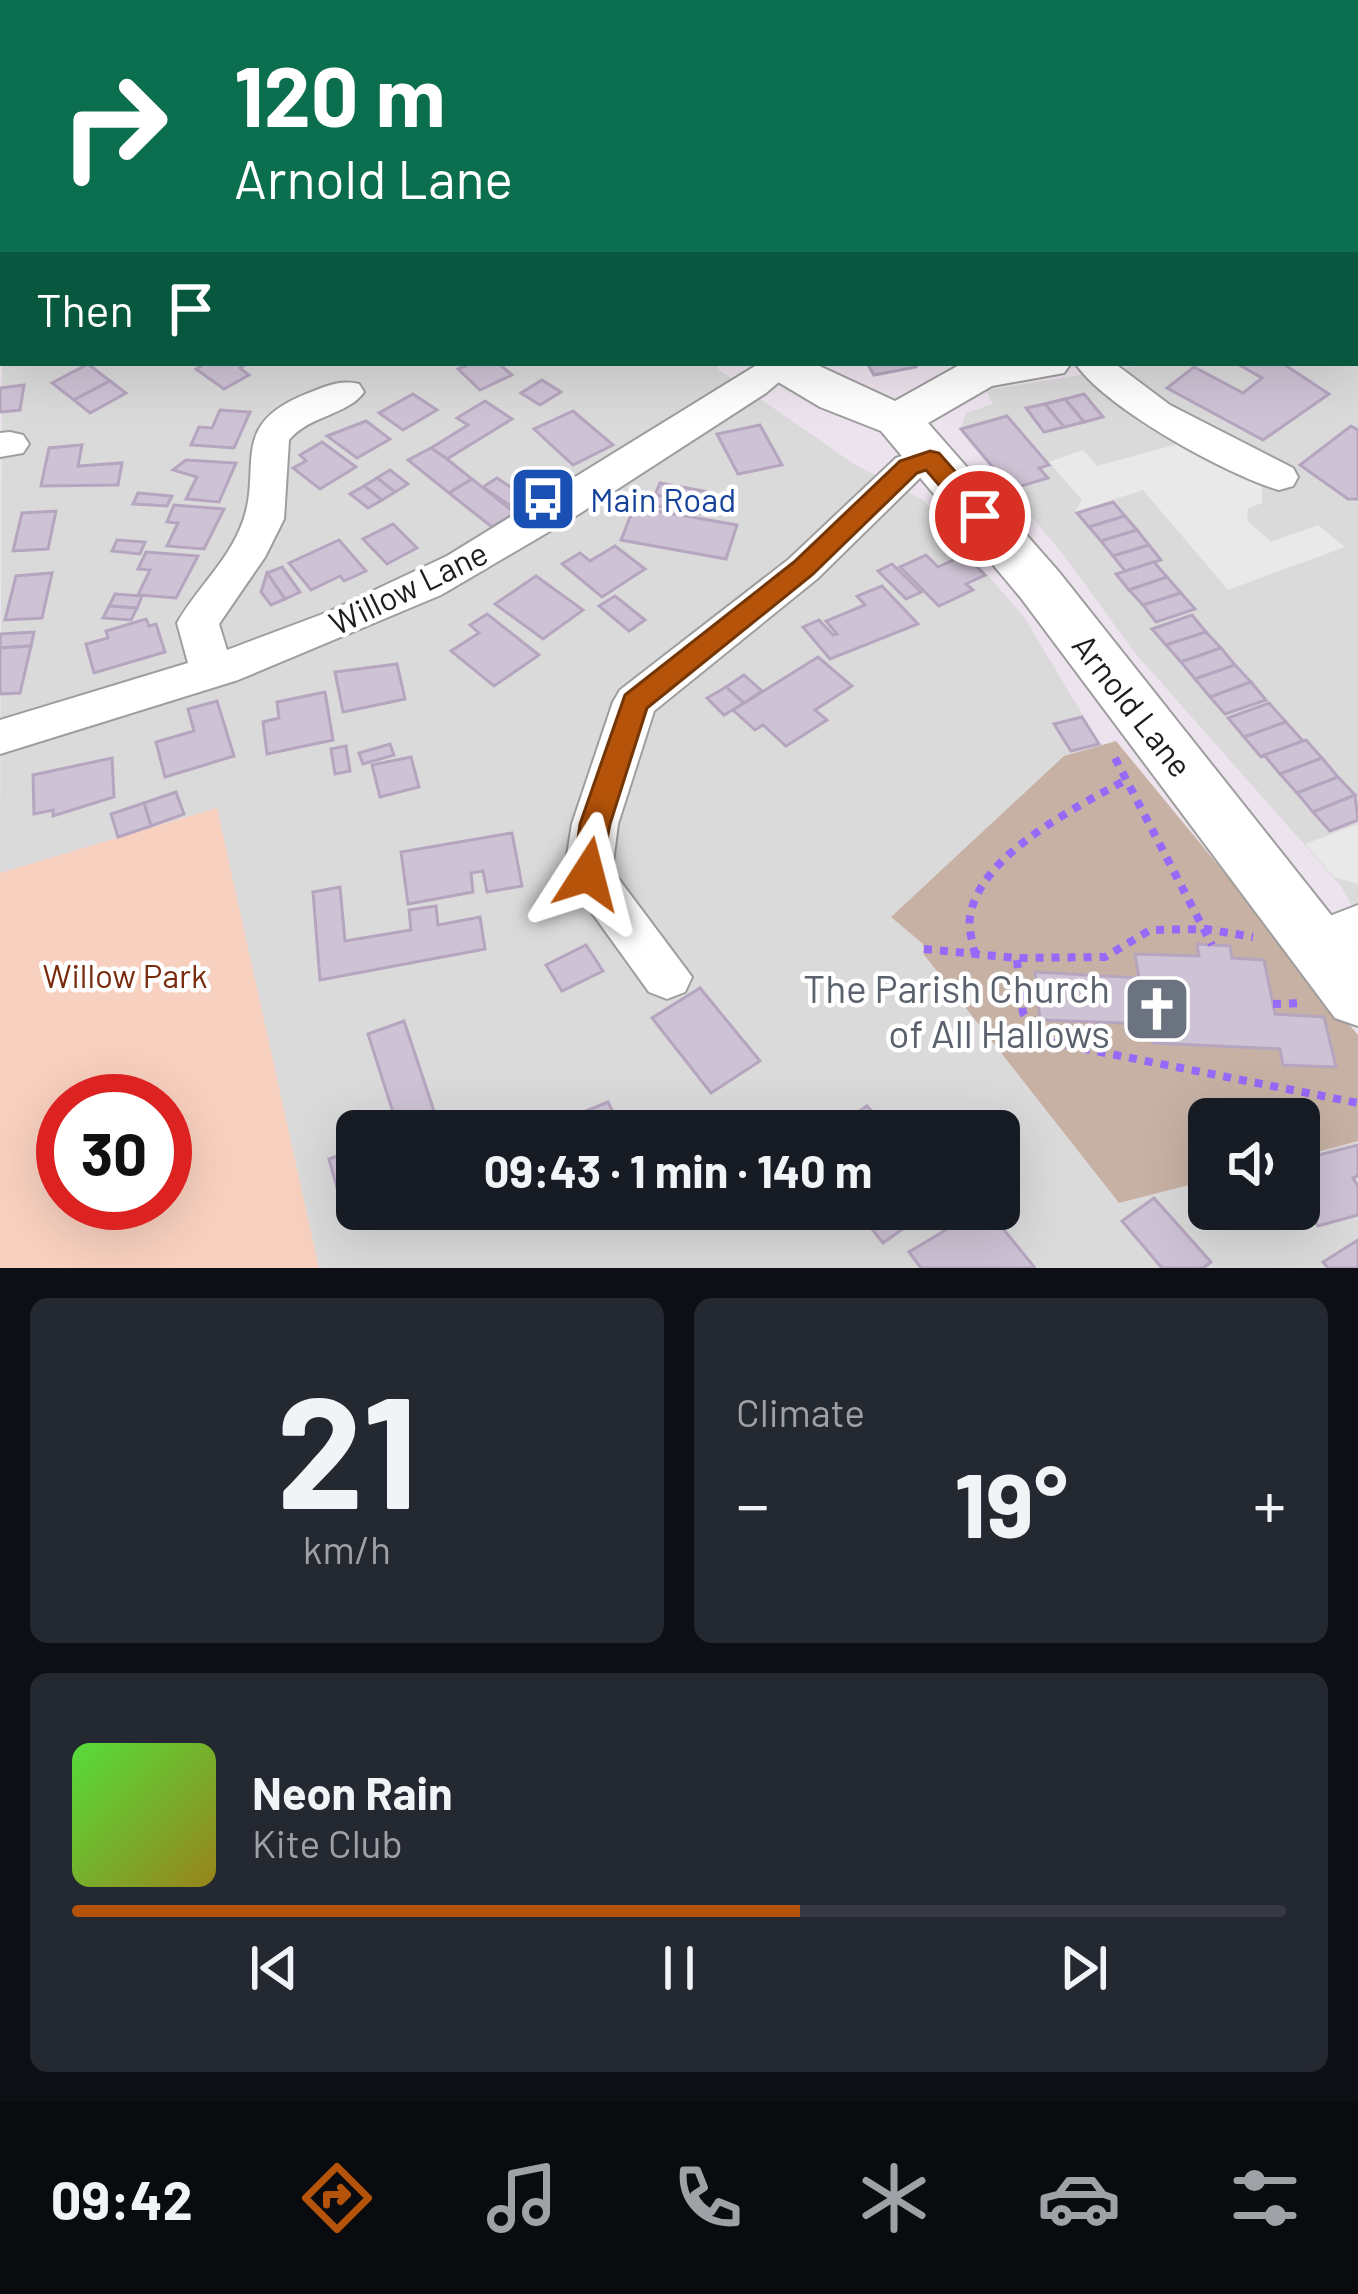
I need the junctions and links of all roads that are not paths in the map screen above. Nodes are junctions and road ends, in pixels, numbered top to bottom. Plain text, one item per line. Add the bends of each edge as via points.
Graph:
1 (778, 366) edge
2 (784, 366) edge
3 (1028, 366) edge
4 (1096, 366) edge
5 (346, 392) dead end
6 (914, 439) junction
7 (1279, 477) dead end
8 (223, 669) junction
9 (0, 737) edge
10 (1338, 934) edge
11 (667, 977) dead end
12 (1358, 998) edge

1 - 8 street, Willow Lane via 433,581
2 - 6 street
3 - 6 street via 980,373
4 - 7 street via 1170,420
5 - 8 street via 292,401 267,448 265,516 198,623 207,658
6 - 10 street, Arnold Lane
6 - 11 street via 909,467 803,568 635,702 595,824 588,874
8 - 9 street, Willow Lane
10 - 12 street, Arnold Lane

